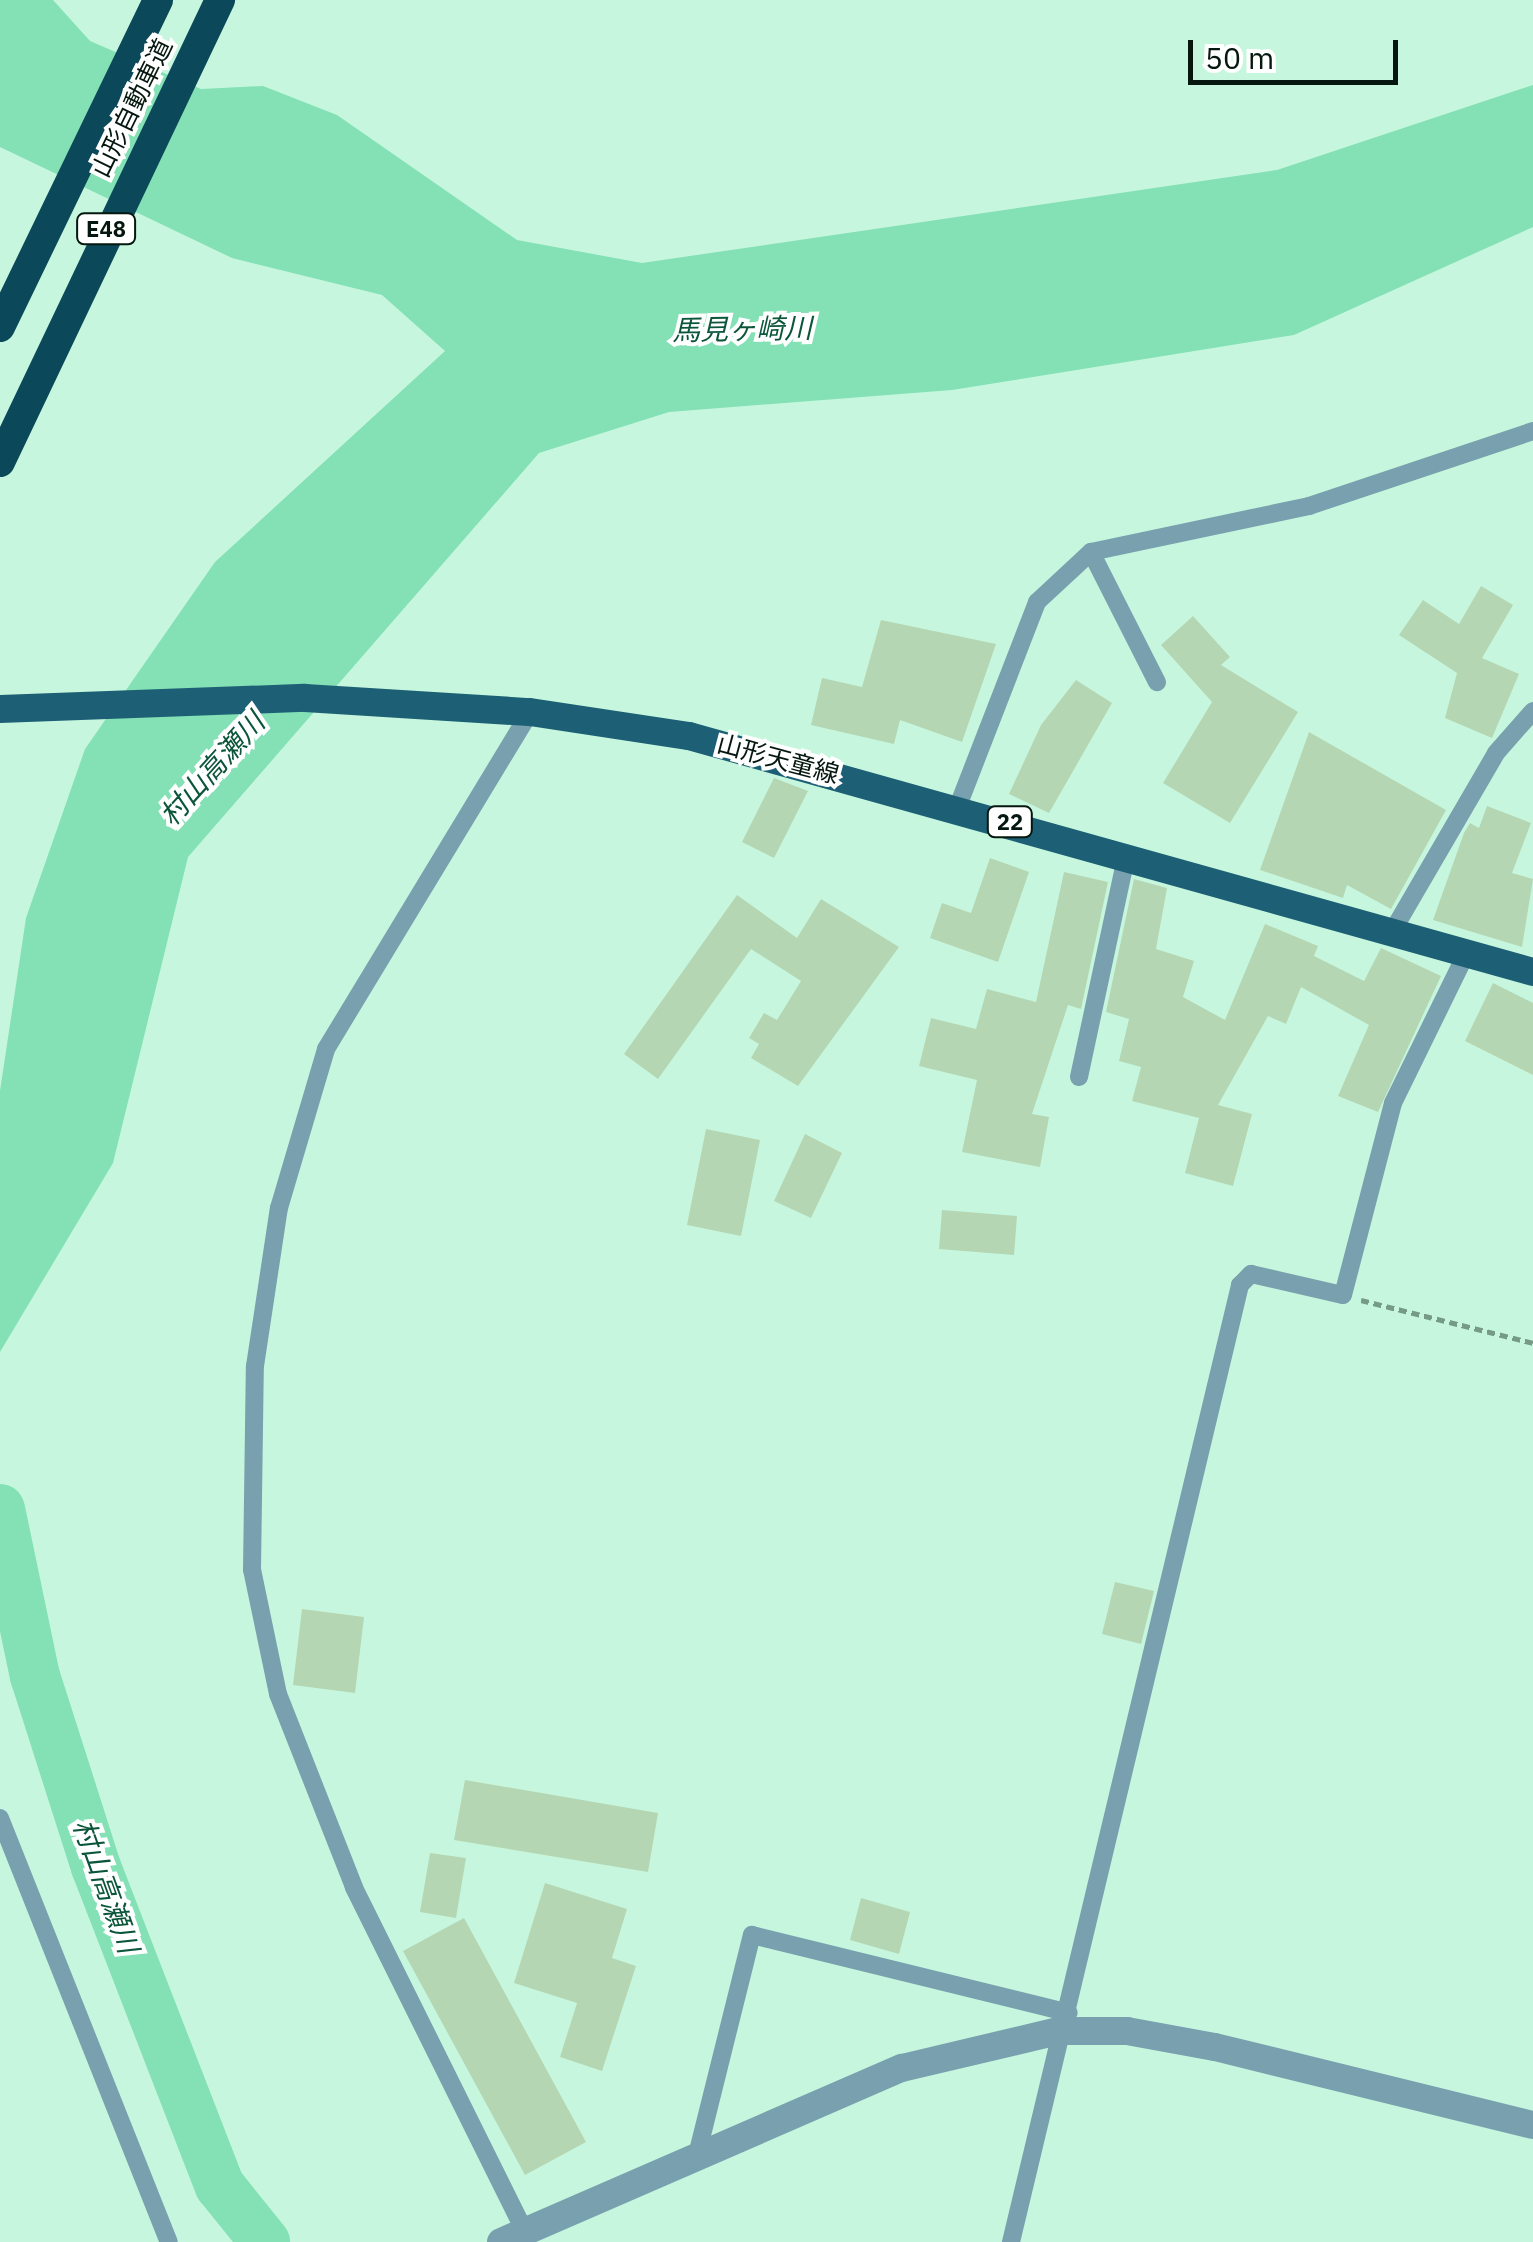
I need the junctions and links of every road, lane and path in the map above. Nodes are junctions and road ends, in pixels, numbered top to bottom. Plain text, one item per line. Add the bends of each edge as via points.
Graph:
1 (158, 0) edge
2 (220, 0) edge
3 (0, 327) edge
4 (1533, 431) edge
5 (0, 462) edge
6 (1091, 552) junction
7 (1157, 682) dead end
8 (0, 708) edge
9 (1533, 711) edge
10 (530, 712) junction
11 (958, 806) junction
12 (1126, 857) junction
13 (1392, 932) junction
14 (1468, 952) junction
15 (1533, 972) edge
16 (1079, 1078) dead end
17 (1344, 1295) junction
18 (1533, 1342) edge
19 (0, 1818) edge
20 (1068, 2022) junction
21 (1533, 2124) edge
22 (697, 2155) junction
23 (513, 2237) edge
24 (169, 2242) edge
25 (1011, 2242) edge

1 - 3 highway, 山形自動車道 / E48
2 - 5 highway, 山形自動車道 / E48
4 - 6 lane via 1309,506
6 - 7 lane
6 - 11 lane via 1036,602
8 - 10 main road, 山形天童線 / 22 via 305,698
9 - 13 lane via 1496,753
10 - 11 main road, 山形天童線 / 22 via 689,736
10 - 23 lane via 326,1049 279,1208 255,1366 252,1570 278,1694 354,1887
11 - 12 main road, 山形天童線 / 22
12 - 13 main road, 山形天童線 / 22
12 - 16 lane
13 - 14 main road, 山形天童線 / 22
14 - 15 main road, 山形天童線 / 22
14 - 17 lane via 1393,1104
17 - 18 path
17 - 20 lane via 1251,1274 1240,1285
19 - 24 lane
20 - 21 street via 1215,2048
20 - 22 street via 902,2068
20 - 22 lane via 752,1935
20 - 25 lane
22 - 23 street

